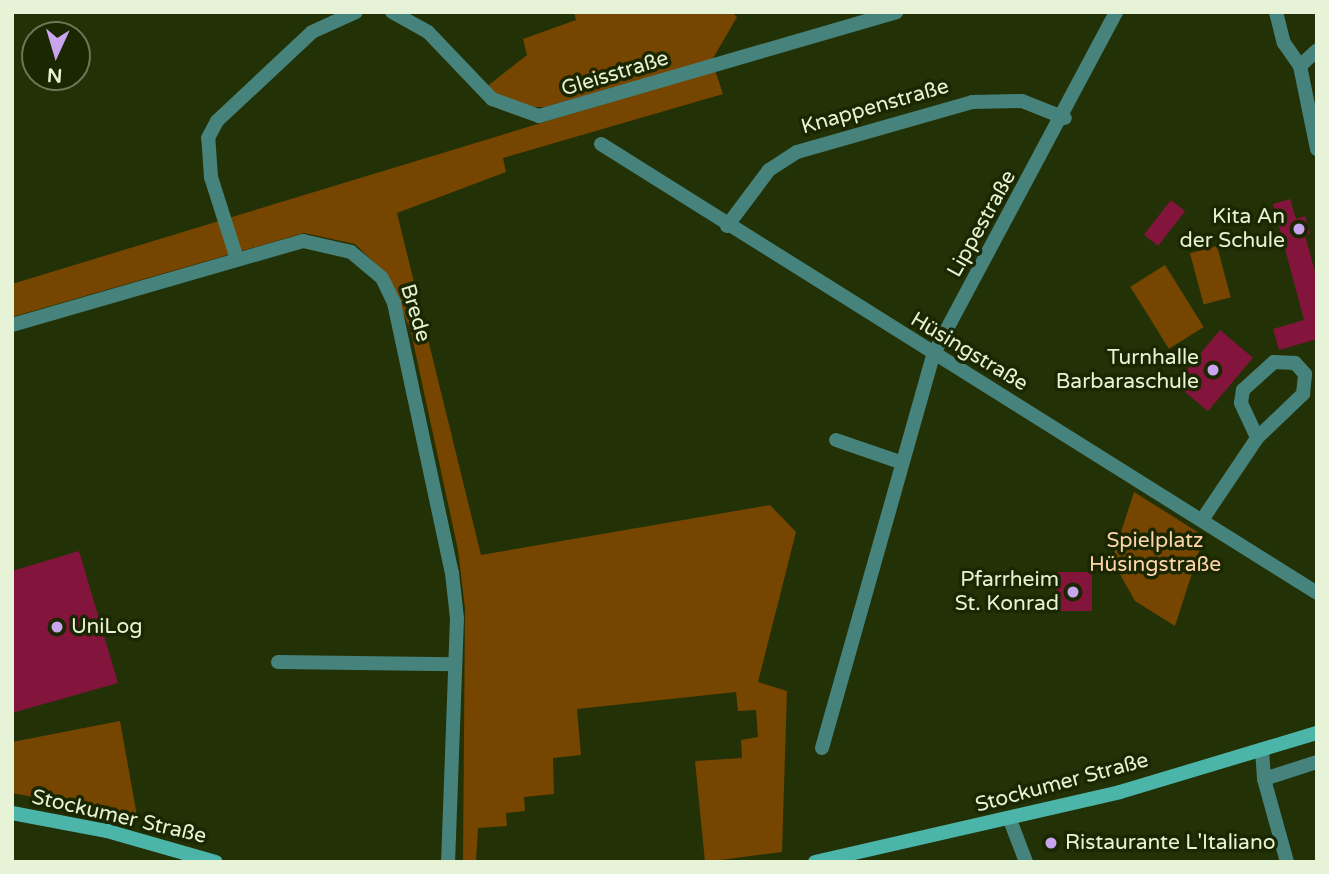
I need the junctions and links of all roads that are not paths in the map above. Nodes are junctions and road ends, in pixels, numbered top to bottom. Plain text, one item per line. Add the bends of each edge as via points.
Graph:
1 (356, 12) edge
2 (392, 12) edge
3 (896, 12) edge
4 (1116, 12) edge
5 (1276, 12) edge
6 (880, 15) edge
7 (1317, 50) edge
8 (1300, 66) junction
9 (1065, 117) junction
10 (601, 144) dead end
11 (1317, 149) edge
12 (727, 226) junction
13 (237, 259) junction
14 (12, 324) edge
15 (933, 355) junction
16 (1257, 438) junction
17 (835, 440) dead end
18 (900, 462) junction
19 (1202, 520) junction
20 (1317, 593) edge
21 (278, 662) dead end
22 (454, 664) junction
23 (1317, 733) edge
24 (822, 748) dead end
25 (1262, 750) junction
26 (1317, 762) edge
27 (1264, 779) junction
28 (12, 813) edge
29 (1010, 820) junction
30 (838, 860) edge
31 (216, 862) edge
32 (448, 862) edge
33 (815, 862) edge
34 (1026, 862) edge
35 (1287, 862) edge

1 - 13 street via 312,33 217,121 208,138 211,177
2 - 6 street, Gleisstraße via 428,32 492,99 539,116
3 - 6 street, Gleisstraße
4 - 9 street, Lippestraße
5 - 8 street via 1284,43
7 - 8 street
8 - 11 street
9 - 12 street, Knappenstraße via 1021,101 972,102 797,152 769,170
9 - 15 street, Lippestraße
10 - 12 street, Hüsingstraße
12 - 15 street, Hüsingstraße
13 - 14 street, Brede
13 - 22 street, Brede via 303,241 332,244 351,252 382,278 394,303 452,573
15 - 18 street, Lippestraße
15 - 19 street, Hüsingstraße
16 - 16 street via 1303,394 1304,374 1296,363 1275,362 1243,390 1241,403
16 - 19 street
17 - 18 street
18 - 24 street, Lippestraße
19 - 20 street, Hüsingstraße
21 - 22 street
22 - 32 street, Brede
23 - 25 main road, Stockumer Straße
25 - 27 street
25 - 29 main road, Stockumer Straße
26 - 27 street
27 - 35 street
28 - 31 main road, Stockumer Straße via 107,831
29 - 30 main road, Stockumer Straße
29 - 34 street
30 - 33 main road, Stockumer Straße

